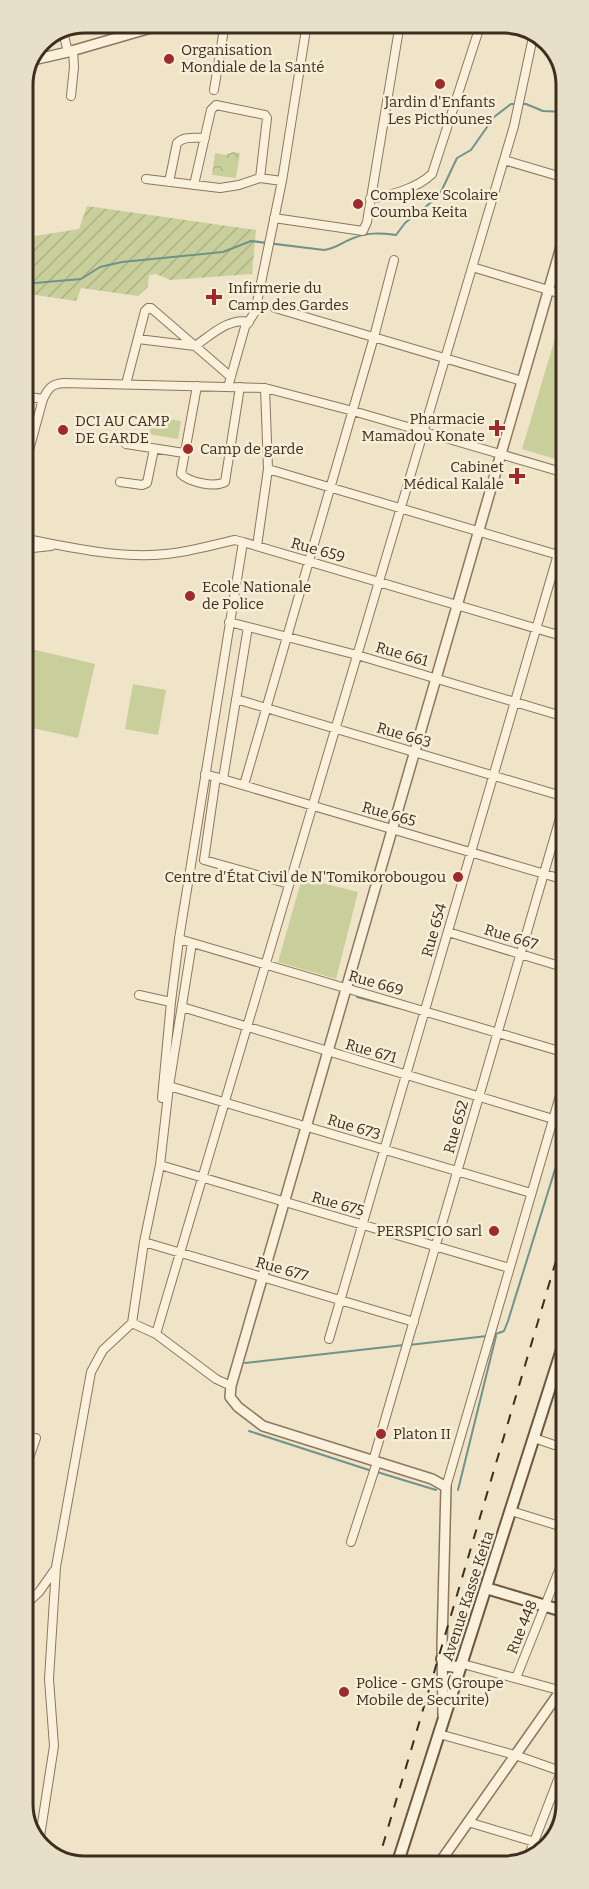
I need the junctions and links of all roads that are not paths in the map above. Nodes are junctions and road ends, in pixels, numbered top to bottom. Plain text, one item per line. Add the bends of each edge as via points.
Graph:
1 (131, 33) edge
2 (223, 33) edge
3 (305, 33) edge
4 (398, 33) edge
5 (478, 33) edge
6 (65, 37) edge
7 (533, 42) edge
8 (71, 51) junction
9 (41, 58) edge
10 (214, 90) dead end
11 (71, 96) dead end
12 (205, 138) junction
13 (504, 160) junction
14 (556, 175) edge
15 (260, 178) junction
16 (146, 179) dead end
17 (282, 181) junction
18 (170, 182) junction
19 (194, 185) junction
20 (370, 199) junction
21 (274, 218) junction
22 (394, 260) dead end
23 (556, 263) edge
24 (472, 267) junction
25 (548, 290) junction
26 (556, 292) edge
27 (275, 308) dead end
28 (249, 321) junction
29 (374, 338) junction
30 (138, 339) junction
31 (195, 346) junction
32 (445, 358) junction
33 (231, 377) junction
34 (522, 381) junction
35 (126, 384) junction
36 (197, 386) junction
37 (228, 387) junction
38 (240, 387) junction
39 (265, 388) junction
40 (33, 398) edge
41 (43, 399) junction
42 (353, 411) junction
43 (423, 431) junction
44 (33, 436) edge
45 (126, 444) dead end
46 (154, 448) junction
47 (184, 453) junction
48 (501, 454) junction
49 (268, 469) junction
50 (556, 470) edge
51 (120, 482) dead end
52 (330, 487) junction
53 (401, 508) junction
54 (478, 531) junction
55 (33, 540) edge
56 (243, 542) junction
57 (57, 545) junction
58 (257, 546) junction
59 (33, 548) edge
60 (556, 554) edge
61 (309, 561) junction
62 (556, 570) edge
63 (379, 582) junction
64 (457, 605) junction
65 (229, 622) junction
66 (248, 627) junction
67 (536, 628) junction
68 (556, 634) edge
69 (287, 637) junction
70 (357, 655) junction
71 (436, 678) junction
72 (236, 699) junction
73 (515, 702) junction
74 (266, 708) junction
75 (556, 714) edge
76 (335, 729) junction
77 (414, 752) junction
78 (205, 774) junction
79 (493, 776) junction
80 (219, 778) junction
81 (244, 785) junction
82 (556, 796) edge
83 (312, 805) junction
84 (392, 829) junction
85 (556, 831) edge
86 (471, 852) junction
87 (544, 874) junction
88 (556, 877) edge
89 (289, 884) junction
90 (448, 932) junction
91 (179, 939) junction
92 (192, 943) junction
93 (521, 954) junction
94 (265, 964) junction
95 (556, 965) edge
96 (346, 988) junction
97 (139, 995) dead end
98 (171, 1002) junction
99 (182, 1007) junction
100 (425, 1011) junction
101 (247, 1027) junction
102 (498, 1033) junction
103 (556, 1050) edge
104 (327, 1052) junction
105 (406, 1075) junction
106 (169, 1086) junction
107 (479, 1097) junction
108 (162, 1098) dead end
109 (224, 1102) junction
110 (556, 1109) edge
111 (553, 1119) junction
112 (306, 1126) junction
113 (384, 1150) junction
114 (160, 1165) junction
115 (458, 1171) junction
116 (202, 1178) junction
117 (531, 1193) junction
118 (284, 1202) junction
119 (362, 1225) junction
120 (144, 1242) junction
121 (436, 1247) junction
122 (180, 1253) junction
123 (509, 1269) junction
124 (262, 1277) junction
125 (340, 1300) junction
126 (414, 1322) junction
127 (132, 1323) junction
128 (156, 1334) junction
129 (329, 1338) dead end
130 (556, 1380) edge
131 (231, 1386) junction
132 (36, 1438) dead end
133 (534, 1438) junction
134 (556, 1446) edge
135 (33, 1447) edge
136 (375, 1462) junction
137 (446, 1487) junction
138 (511, 1511) junction
139 (556, 1525) edge
140 (351, 1542) dead end
141 (56, 1567) junction
142 (556, 1578) edge
143 (486, 1588) junction
144 (33, 1598) edge
145 (545, 1606) junction
146 (556, 1609) edge
147 (442, 1659) junction
148 (462, 1664) junction
149 (516, 1678) junction
150 (556, 1686) edge
151 (556, 1700) edge
152 (443, 1722) junction
153 (439, 1734) junction
154 (515, 1755) junction
155 (556, 1769) edge
156 (556, 1791) edge
157 (468, 1822) junction
158 (41, 1831) edge
159 (534, 1842) junction
160 (538, 1843) edge
161 (532, 1848) edge
162 (400, 1856) edge
163 (444, 1856) edge

1 - 8 street
2 - 10 street
3 - 17 street
4 - 20 street
5 - 20 street via 432,174 418,184
6 - 8 street
7 - 13 street
8 - 9 street
8 - 11 street
12 - 15 street via 211,110 216,105 266,116
12 - 18 street via 189,137 177,143
12 - 19 street
13 - 14 street
13 - 24 street
15 - 17 street
15 - 19 street via 220,188
16 - 18 street
17 - 21 street
18 - 19 street
20 - 21 street via 363,231
21 - 28 street via 255,312
22 - 29 street
23 - 25 street
24 - 25 street
24 - 32 street
25 - 26 street
25 - 34 street
27 - 29 street
28 - 31 street via 233,322
28 - 33 street
29 - 32 street
29 - 42 street
30 - 31 street
30 - 31 street via 146,311 152,308
30 - 35 street
31 - 33 street
32 - 34 street
32 - 43 street
33 - 37 street
34 - 48 street
35 - 36 street
35 - 41 street via 54,384
36 - 37 street
36 - 47 street
37 - 38 street
38 - 39 street
38 - 47 street via 225,482 216,486 185,478 180,471
39 - 42 street
39 - 49 street
40 - 41 street
41 - 44 street
42 - 43 street
42 - 52 street
43 - 48 street
43 - 53 street
45 - 46 street
46 - 47 street
46 - 51 street via 147,483
48 - 50 street
48 - 54 street
49 - 52 street
49 - 58 street
52 - 53 street
52 - 61 street
53 - 54 street
53 - 63 street
54 - 60 street
54 - 64 street
55 - 57 street, Rue 659
56 - 57 street, Rue 659 via 235,540 165,554 112,553
56 - 58 street, Rue 659
56 - 65 street
57 - 59 street, Rue 659
58 - 61 street, Rue 659
61 - 63 street, Rue 659
61 - 69 street
62 - 67 street, Rue 654
63 - 64 street, Rue 659
63 - 70 street
64 - 67 street, Rue 659
64 - 71 street
65 - 66 street, Rue 661
65 - 78 street
66 - 69 street, Rue 661
66 - 72 street
67 - 68 street, Rue 659
67 - 73 street, Rue 654
69 - 70 street, Rue 661
69 - 74 street
70 - 71 street, Rue 661
70 - 76 street
71 - 73 street, Rue 661
71 - 77 street
72 - 74 street, Rue 663
72 - 80 street
73 - 75 street, Rue 661
73 - 79 street, Rue 654
74 - 76 street, Rue 663
74 - 81 street
76 - 77 street, Rue 663
76 - 83 street
77 - 79 street, Rue 663
77 - 84 street
78 - 80 street, Rue 665
78 - 91 street
79 - 82 street, Rue 663
79 - 86 street, Rue 654
80 - 81 street, Rue 665
80 - 89 street via 204,860
81 - 83 street, Rue 665
83 - 84 street, Rue 665
83 - 89 street
84 - 86 street, Rue 665
84 - 96 street
85 - 87 street, Rue 652
86 - 87 street, Rue 665
86 - 90 street, Rue 654
87 - 88 street, Rue 665
87 - 93 street, Rue 652
89 - 94 street
90 - 93 street, Rue 667
90 - 100 street, Rue 654
91 - 92 street, Rue 669
91 - 98 street
92 - 94 street, Rue 669
92 - 99 street
93 - 95 street, Rue 667
93 - 102 street, Rue 652
94 - 96 street, Rue 669
94 - 101 street
96 - 100 street, Rue 669
96 - 104 street
97 - 98 street
98 - 108 street
99 - 101 street, Rue 671
99 - 106 street
100 - 102 street, Rue 669
100 - 105 street, Rue 654
101 - 104 street, Rue 671
101 - 109 street
102 - 103 street, Rue 669
102 - 107 street, Rue 652
104 - 105 street, Rue 671
104 - 112 street
105 - 107 street, Rue 671
105 - 113 street, Rue 654
106 - 109 street, Rue 673
106 - 114 street
107 - 111 street, Rue 671
107 - 115 street, Rue 652
109 - 112 street, Rue 673
109 - 116 street
110 - 111 street
111 - 117 street
112 - 113 street, Rue 673
112 - 118 street
113 - 115 street, Rue 673
113 - 119 street, Rue 654
114 - 116 street, Rue 675
114 - 120 street
115 - 117 street, Rue 673
115 - 121 street, Rue 652
116 - 118 street, Rue 675
116 - 122 street
117 - 123 street
118 - 119 street, Rue 675
118 - 124 street
119 - 121 street, Rue 675
119 - 125 street, Rue 654
120 - 122 street, Rue 677
120 - 127 street
121 - 123 street, Rue 675
121 - 126 street, Rue 652
122 - 124 street, Rue 677
122 - 128 street
123 - 137 street
124 - 125 street, Rue 677
124 - 131 street
125 - 126 street, Rue 677
125 - 129 street, Rue 654
126 - 136 street, Rue 652
127 - 128 street
127 - 141 street via 103,1350 91,1372
128 - 131 street
130 - 133 main road, Avenue Kasse Keita
131 - 136 street via 230,1397 263,1426
132 - 135 street
133 - 134 street
133 - 138 main road, Avenue Kasse Keita
136 - 137 street
136 - 140 street, Rue 652
137 - 147 street
138 - 139 street
138 - 143 main road, Avenue Kasse Keita
141 - 144 street
141 - 158 street via 49,1679 54,1746
142 - 145 street, Rue 448
143 - 145 main road
143 - 148 main road, Avenue Kasse Keita
145 - 146 main road
145 - 149 street, Rue 448
147 - 148 main road via 448,1666
147 - 152 street
148 - 149 street
148 - 152 main road, Avenue Kasse Keita
149 - 150 street
151 - 154 street
152 - 153 main road, Avenue Kasse Keita
153 - 154 street
153 - 162 main road, Avenue Kasse Keita
154 - 155 street
154 - 157 street
156 - 159 street
157 - 159 street
157 - 163 street
159 - 160 street
159 - 161 street

